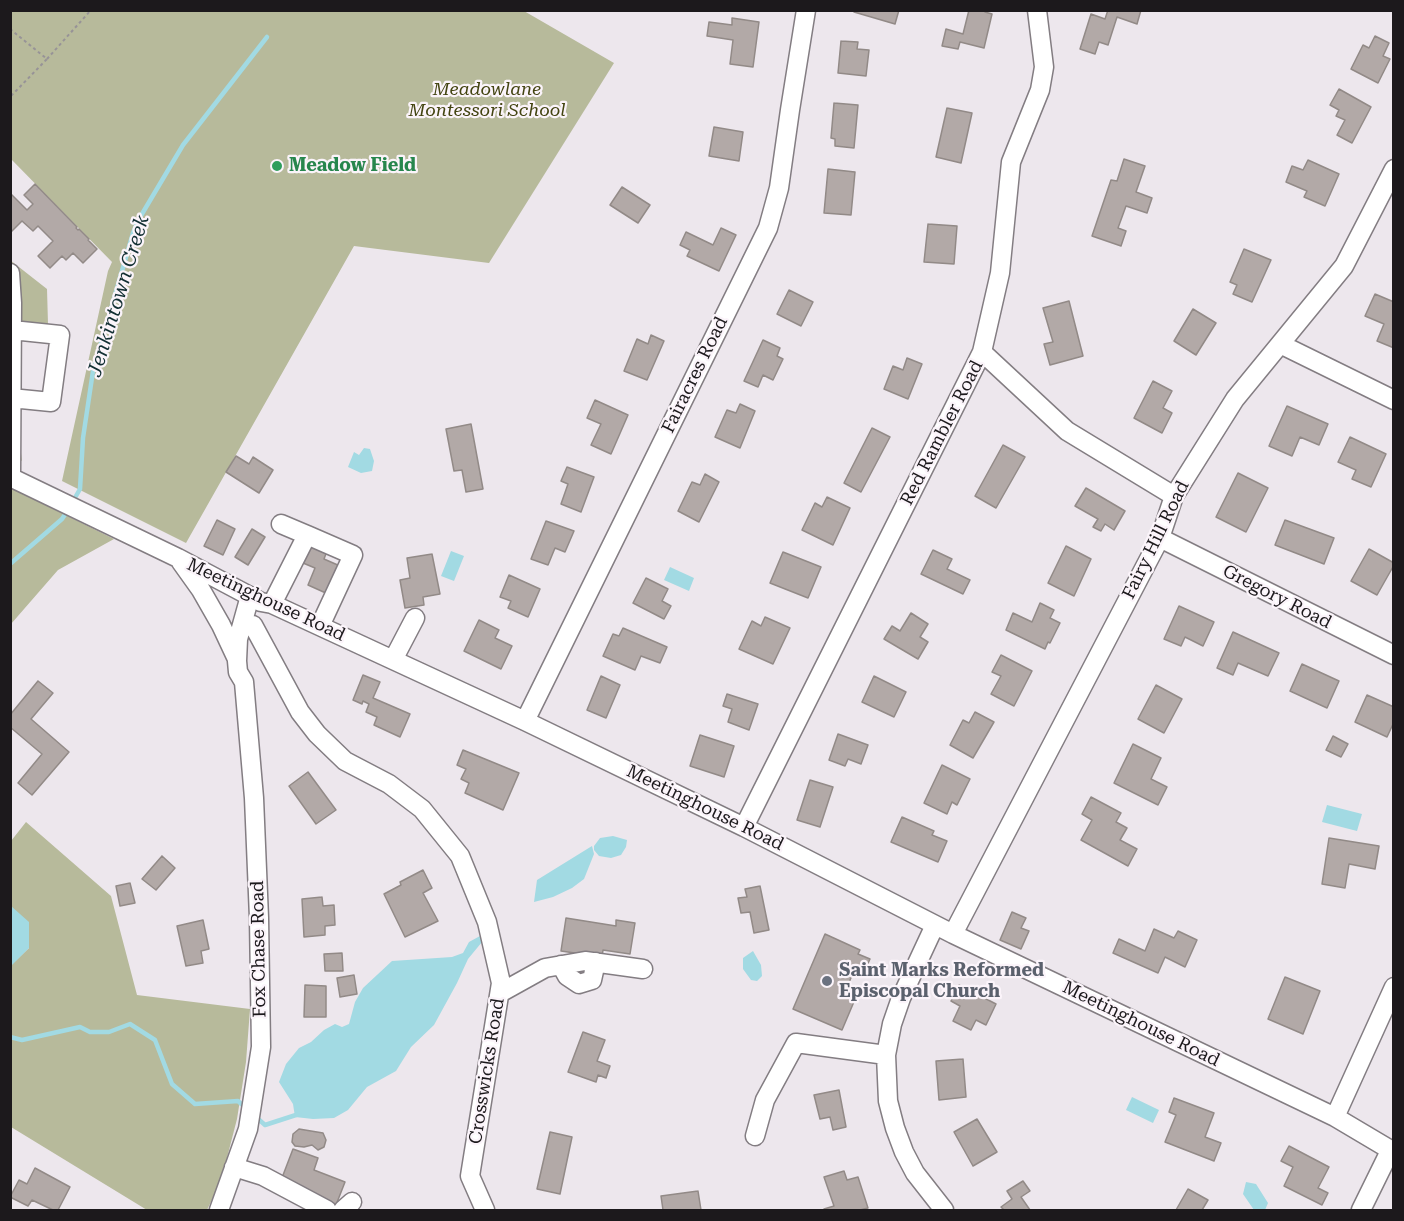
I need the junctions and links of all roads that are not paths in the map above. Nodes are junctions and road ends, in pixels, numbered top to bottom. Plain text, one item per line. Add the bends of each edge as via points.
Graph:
1 (806, 10) edge
2 (1037, 10) edge
3 (1394, 169) edge
4 (10, 273) edge
5 (12, 330) junction
6 (1280, 344) junction
7 (982, 352) junction
8 (11, 398) edge
9 (1394, 400) edge
10 (15, 479) edge
11 (1174, 496) junction
12 (281, 524) dead end
13 (307, 535) junction
14 (1160, 538) junction
15 (178, 558) junction
16 (261, 600) junction
17 (416, 618) dead end
18 (253, 625) junction
19 (320, 626) junction
20 (1394, 655) edge
21 (393, 660) junction
22 (237, 661) junction
23 (244, 682) junction
24 (525, 720) junction
25 (744, 827) junction
26 (935, 925) junction
27 (953, 934) junction
28 (643, 969) dead end
29 (1394, 987) edge
30 (500, 993) junction
31 (886, 1055) junction
32 (1335, 1117) junction
33 (755, 1136) dead end
34 (1392, 1152) edge
35 (234, 1167) junction
36 (219, 1210) edge
37 (327, 1210) edge
38 (485, 1210) edge
39 (944, 1210) edge
40 (1361, 1210) edge

1 - 24 street, Fairacres Road via 779,188 768,228
2 - 7 street, Red Rambler Road via 1044,67 1040,90 1011,162 1000,273
3 - 6 street, Fairy Hill Road via 1344,266
4 - 5 street
5 - 8 street
5 - 8 street via 60,335 51,402
6 - 9 street
6 - 11 street, Fairy Hill Road via 1235,399
7 - 11 street via 1067,431
7 - 25 street, Red Rambler Road
8 - 10 street
10 - 15 street, Meetinghouse Road
11 - 14 street, Fairy Hill Road
12 - 13 street
13 - 16 street
13 - 19 street via 353,555
14 - 20 street, Gregory Road
14 - 27 street, Fairy Hill Road
15 - 16 street, Meetinghouse Road
15 - 22 street, Fox Chase Road via 201,590
16 - 18 street, Fox Chase Road
16 - 19 street, Meetinghouse Road
16 - 22 street, Fox Chase Road via 238,639
17 - 21 street
18 - 23 street, Fox Chase Road via 248,648 250,670
18 - 30 street, Crosswicks Road via 300,712 317,734 345,761 389,784 422,810 460,856 487,922
19 - 21 street, Meetinghouse Road
21 - 24 street, Meetinghouse Road
22 - 23 street, Fox Chase Road
23 - 35 street, Fox Chase Road via 254,798 261,1047 248,1129
24 - 25 street, Meetinghouse Road
25 - 26 street, Meetinghouse Road
26 - 27 street, Meetinghouse Road
26 - 31 street via 901,998
27 - 32 street, Meetinghouse Road
28 - 30 street via 596,962 592,980 579,984 567,976 561,965 545,968
29 - 32 street
30 - 38 street, Crosswicks Road via 470,1176
31 - 33 street via 796,1043 765,1100
31 - 39 street via 888,1101 895,1128 915,1173
32 - 34 street, Meetinghouse Road
34 - 40 street
35 - 36 street, Fox Chase Road
35 - 37 street via 263,1176

